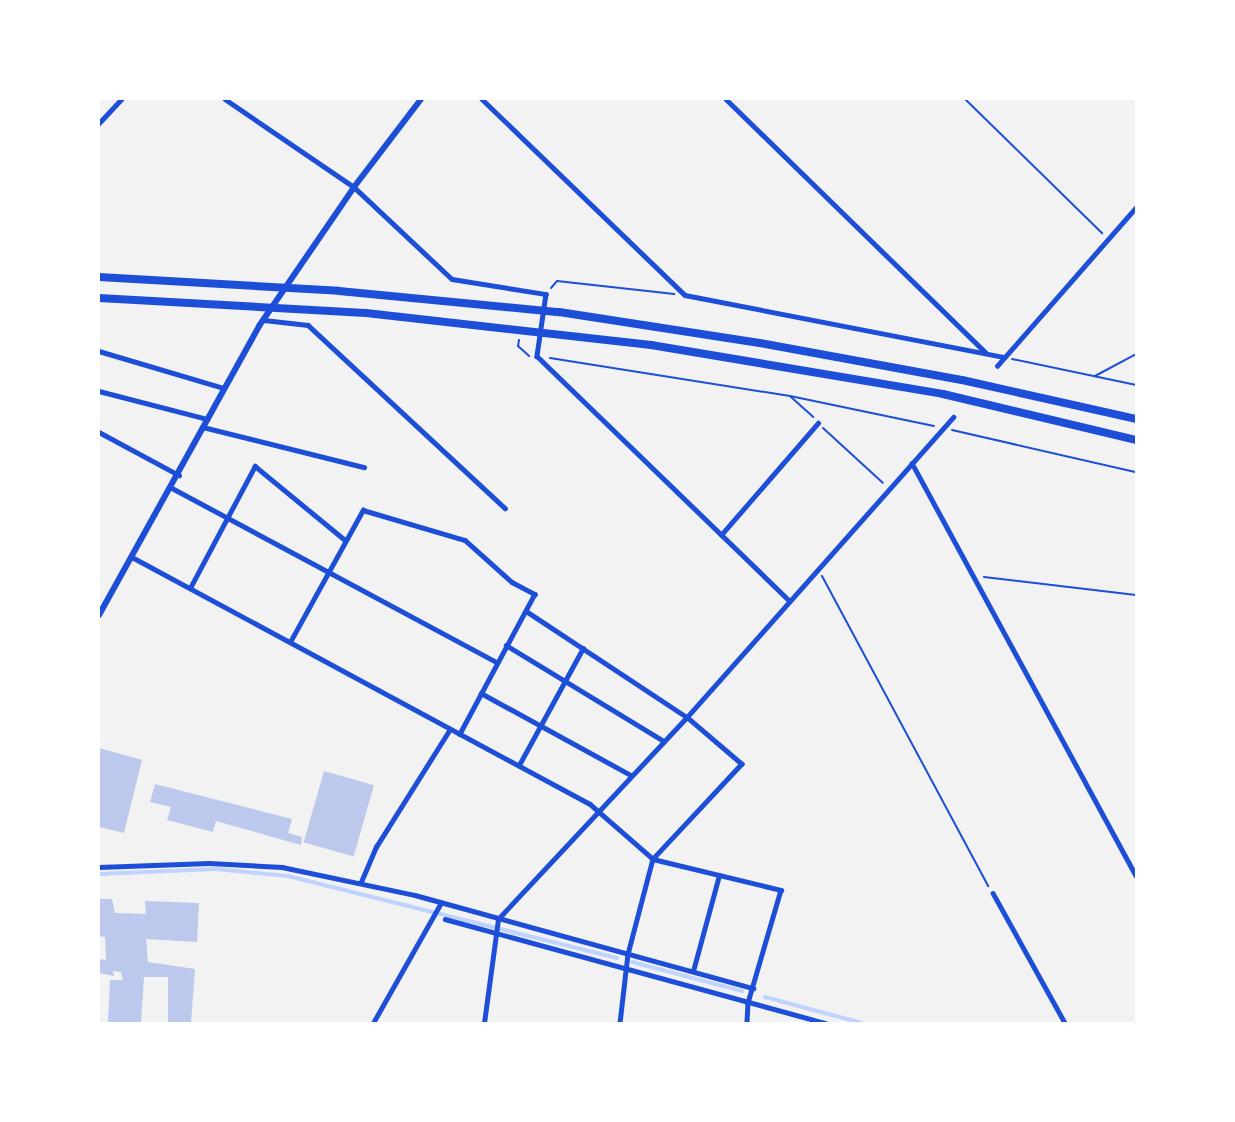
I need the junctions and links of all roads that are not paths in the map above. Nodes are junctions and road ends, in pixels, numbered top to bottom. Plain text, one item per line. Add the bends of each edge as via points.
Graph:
1 (121, 99) edge
2 (225, 99) edge
3 (421, 99) edge
4 (482, 99) edge
5 (726, 99) edge
6 (99, 123) edge
7 (354, 187) junction
8 (1136, 207) edge
9 (99, 277) edge
10 (99, 298) edge
11 (264, 320) junction
12 (99, 351) edge
13 (985, 352) junction
14 (1004, 357) junction
15 (997, 366) dead end
16 (224, 388) junction
17 (99, 392) edge
18 (953, 417) dead end
19 (207, 419) junction
20 (1136, 419) edge
21 (818, 423) road end
22 (203, 428) junction
23 (99, 432) edge
24 (1136, 440) edge
25 (912, 464) junction
26 (364, 467) dead end
27 (179, 475) junction
28 (172, 488) junction
29 (505, 508) dead end
30 (227, 517) junction
31 (721, 535) junction
32 (345, 540) junction
33 (132, 556) junction
34 (327, 573) junction
35 (190, 588) junction
36 (790, 601) junction
37 (526, 611) junction
38 (99, 615) edge
39 (290, 642) junction
40 (506, 645) junction
41 (583, 648) junction
42 (496, 662) junction
43 (565, 680) junction
44 (481, 693) junction
45 (687, 717) junction
46 (541, 725) junction
47 (450, 729) junction
48 (460, 734) junction
49 (664, 741) junction
50 (519, 765) junction
51 (631, 775) junction
52 (598, 811) junction
53 (653, 859) junction
54 (99, 867) edge
55 (719, 875) junction
56 (1136, 875) edge
57 (361, 882) junction
58 (993, 893) road end
59 (441, 903) junction
60 (445, 919) dead end
61 (498, 919) junction
62 (494, 933) junction
63 (628, 954) junction
64 (626, 968) junction
65 (693, 971) junction
66 (753, 987) junction
67 (748, 1002) junction
68 (373, 1023) edge
69 (484, 1023) edge
70 (620, 1023) edge
71 (747, 1023) edge
72 (826, 1023) edge
73 (1065, 1023) edge

1 - 6 street
2 - 7 street
3 - 7 street
4 - 13 street via 685,296
5 - 13 street
7 - 11 street
7 - 31 street via 452,279 546,294 537,356
8 - 14 street
9 - 20 highway via 339,291 559,312 928,373
10 - 24 highway via 354,312 553,333 932,392
11 - 16 street
11 - 29 street via 308,325
12 - 16 street
13 - 14 street
14 - 15 street
16 - 19 street
17 - 19 street
18 - 25 street
19 - 22 street
21 - 31 street
22 - 26 street
22 - 27 street
23 - 27 street
25 - 36 street
25 - 56 street
27 - 28 street
28 - 30 street
28 - 33 street
30 - 32 street via 255,466
30 - 34 street
30 - 35 street
31 - 36 street
32 - 34 street
32 - 37 street via 363,510 465,540 512,582 535,594
33 - 35 street
33 - 38 street
34 - 39 street
34 - 42 street
35 - 39 street
36 - 45 street
37 - 40 street
37 - 41 street
39 - 47 street
40 - 42 street
40 - 43 street
41 - 43 street
41 - 45 street
42 - 44 street
43 - 46 street
43 - 49 street
44 - 46 street
44 - 48 street
45 - 49 street
45 - 53 street via 742,764
46 - 50 street
46 - 51 street
47 - 48 street
47 - 57 street via 376,848
48 - 50 street
49 - 51 street
50 - 52 street
51 - 52 street
52 - 53 street
52 - 61 street
53 - 55 street
53 - 63 street
54 - 57 street via 240,864 282,867
55 - 65 street
55 - 66 street via 781,890
57 - 59 street
58 - 73 street
59 - 61 street
59 - 68 street
60 - 62 street
61 - 62 street
61 - 63 street
62 - 64 street
62 - 69 street
63 - 64 street
63 - 65 street
64 - 67 street
64 - 70 street
65 - 66 street
66 - 67 street
67 - 71 street
67 - 72 street

